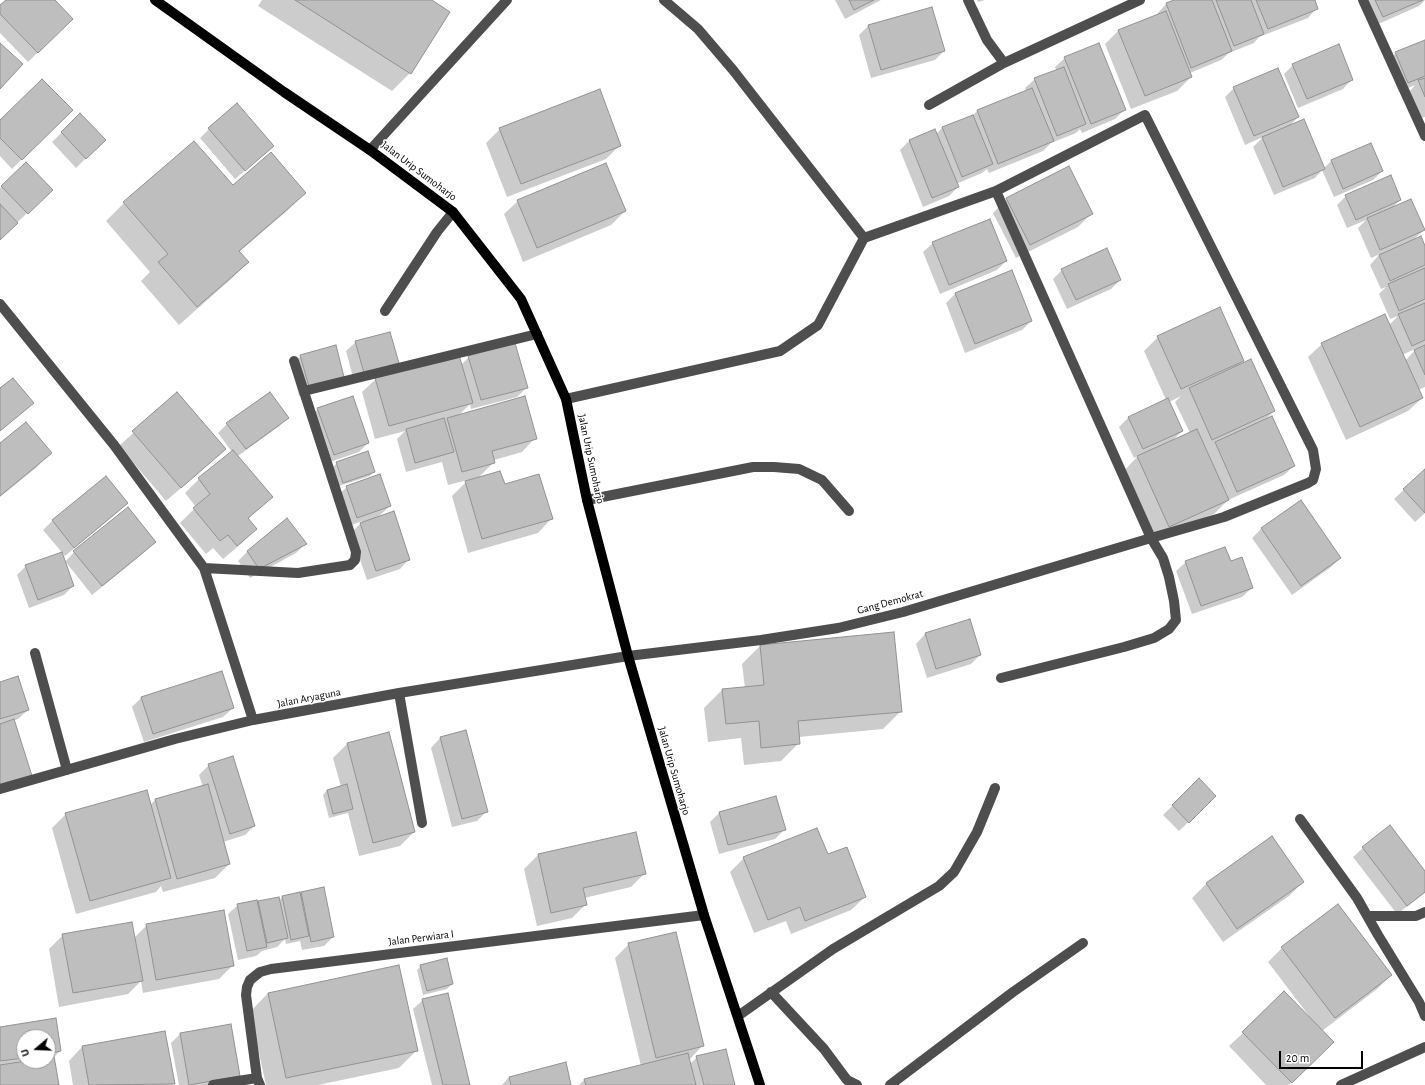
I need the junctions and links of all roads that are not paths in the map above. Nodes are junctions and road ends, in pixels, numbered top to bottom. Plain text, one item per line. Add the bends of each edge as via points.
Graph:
1 (156, 0) edge
2 (507, 0) edge
3 (664, 0) edge
4 (968, 0) edge
5 (1140, 0) edge
6 (1363, 0) edge
7 (1004, 63) junction
8 (930, 104) dead end
9 (1425, 136) edge
10 (370, 150) junction
11 (996, 191) junction
12 (453, 212) junction
13 (864, 238) junction
14 (1, 306) edge
15 (384, 311) dead end
16 (537, 334) junction
17 (294, 361) dead end
18 (304, 391) junction
19 (566, 398) junction
20 (587, 500) junction
21 (849, 511) dead end
22 (1151, 538) junction
23 (204, 568) junction
24 (36, 653) dead end
25 (628, 656) junction
26 (1001, 678) dead end
27 (399, 693) junction
28 (253, 720) junction
29 (67, 770) junction
30 (995, 788) dead end
31 (0, 789) edge
32 (1300, 819) dead end
33 (422, 823) dead end
34 (1425, 912) edge
35 (704, 915) junction
36 (1369, 916) junction
37 (1083, 943) dead end
38 (772, 992) junction
39 (738, 1016) junction
40 (1425, 1016) edge
41 (1425, 1047) edge
42 (259, 1081) edge
43 (213, 1085) edge
44 (760, 1085) edge
45 (857, 1085) edge
46 (890, 1085) edge
47 (1341, 1085) edge

1 - 10 main road, Jalan Urip Sumoharjo
2 - 10 street
3 - 13 street via 698,29 733,70
4 - 7 street via 987,40
5 - 7 street
6 - 9 street
7 - 8 street
10 - 12 main road, Jalan Urip Sumoharjo
11 - 13 street
11 - 22 street
11 - 22 street, Gang Demokrat via 1145,115 1313,450 1316,469 1313,480 1308,483 1224,517
12 - 15 street
12 - 16 main road, Jalan Urip Sumoharjo via 521,299
13 - 19 street via 818,325 780,351
14 - 23 street via 114,445
16 - 18 street
16 - 19 main road, Jalan Urip Sumoharjo
17 - 18 street
18 - 23 street via 356,552 355,560 350,565 298,573
19 - 20 main road, Jalan Urip Sumoharjo
20 - 21 street via 753,467 774,467 799,469 822,480
20 - 25 main road, Jalan Urip Sumoharjo
22 - 25 street, Gang Demokrat via 903,612 838,628
22 - 26 street via 1163,558 1174,601 1176,620 1169,629 1154,638 1124,647
23 - 28 street
24 - 29 street
25 - 27 street, Jalan Aryaguna
25 - 35 main road, Jalan Urip Sumoharjo
27 - 28 street, Jalan Aryaguna
27 - 33 street
28 - 29 street, Jalan Aryaguna
29 - 31 street, Jalan Aryaguna
30 - 38 street via 977,832 954,872 939,886 833,949
32 - 36 street
34 - 36 street via 1416,916
35 - 39 main road, Jalan Urip Sumoharjo
35 - 42 street, Jalan Perwiara I via 260,972 250,980 246,995
36 - 40 street
37 - 46 street via 1013,992
38 - 39 street
38 - 45 street via 824,1049 847,1080
39 - 44 main road, Jalan Urip Sumoharjo
41 - 47 street
42 - 43 street

